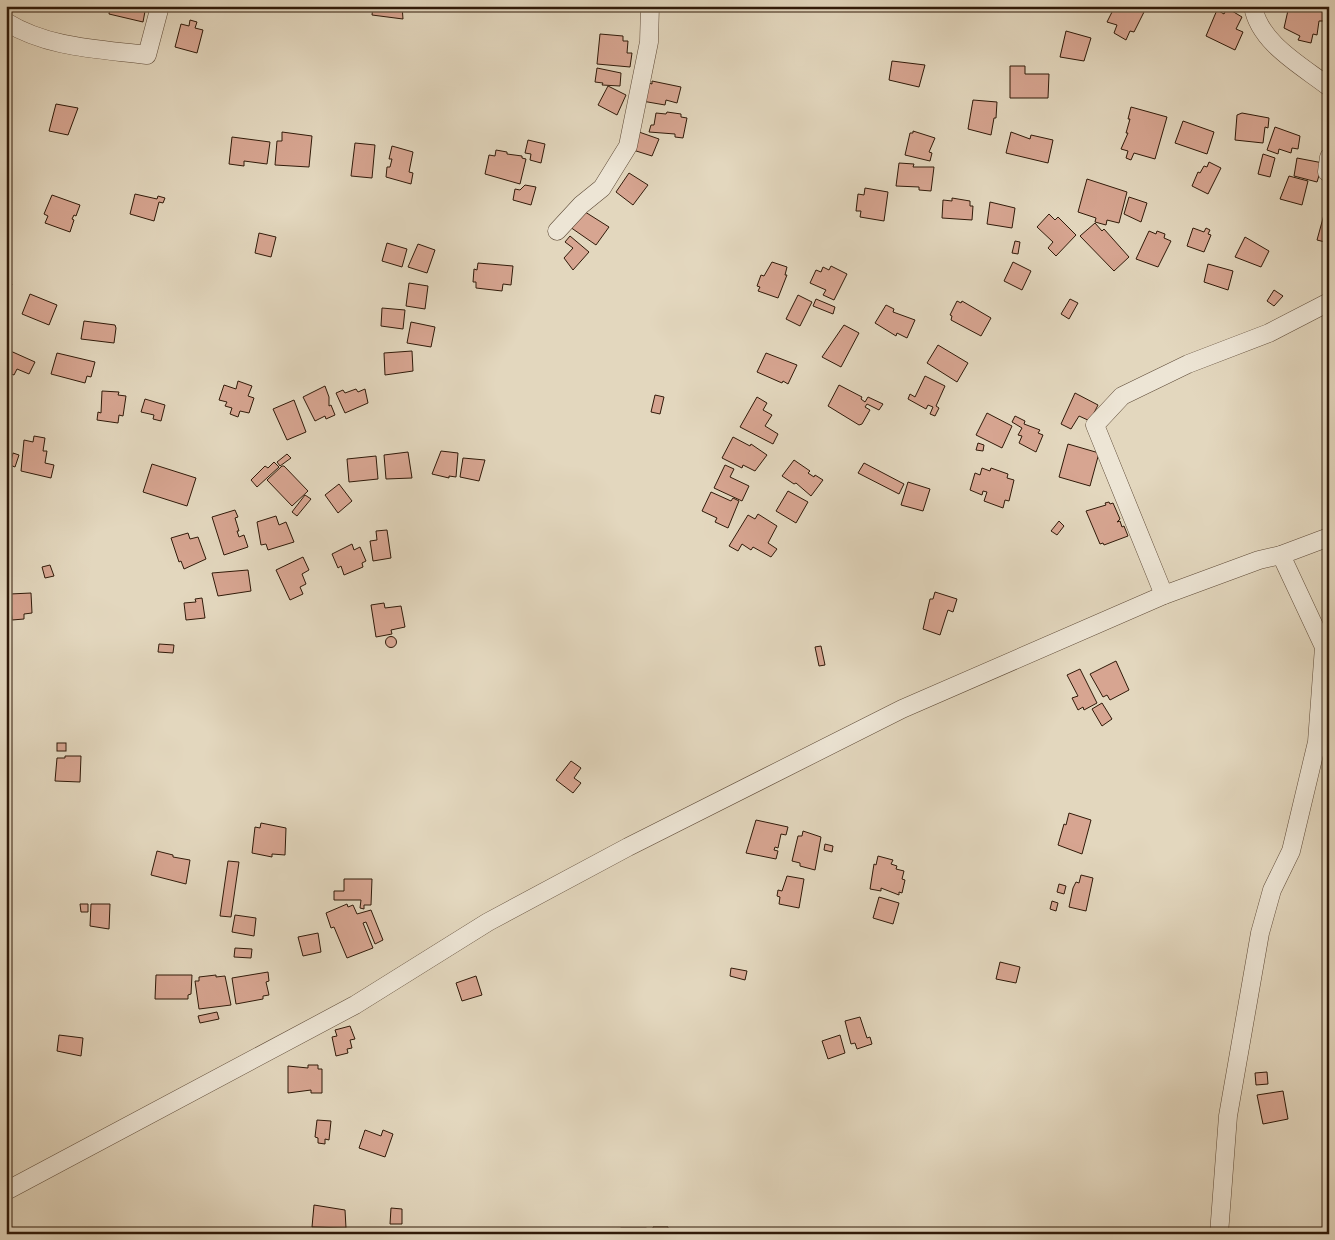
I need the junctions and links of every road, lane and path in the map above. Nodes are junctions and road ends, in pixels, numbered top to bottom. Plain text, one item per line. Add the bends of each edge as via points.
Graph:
1 (160, 6) edge
2 (650, 6) edge
3 (1253, 6) edge
4 (6, 22) edge
5 (1329, 87) edge
6 (557, 231) dead end
7 (1329, 302) edge
8 (1329, 537) edge
9 (1281, 555) junction
10 (1164, 595) junction
11 (6, 1191) edge
12 (1219, 1234) edge

1 - 4 street via 147,56 53,43
2 - 6 street via 649,42 628,146 602,188 580,205
3 - 5 street via 1259,26 1279,48
7 - 10 street via 1269,333 1188,364 1122,396 1095,425
8 - 9 street
9 - 10 street via 1258,560
9 - 12 street via 1324,647 1317,742 1291,851 1272,890 1260,932 1228,1116
10 - 11 street via 902,709 628,846 488,922 355,1005

